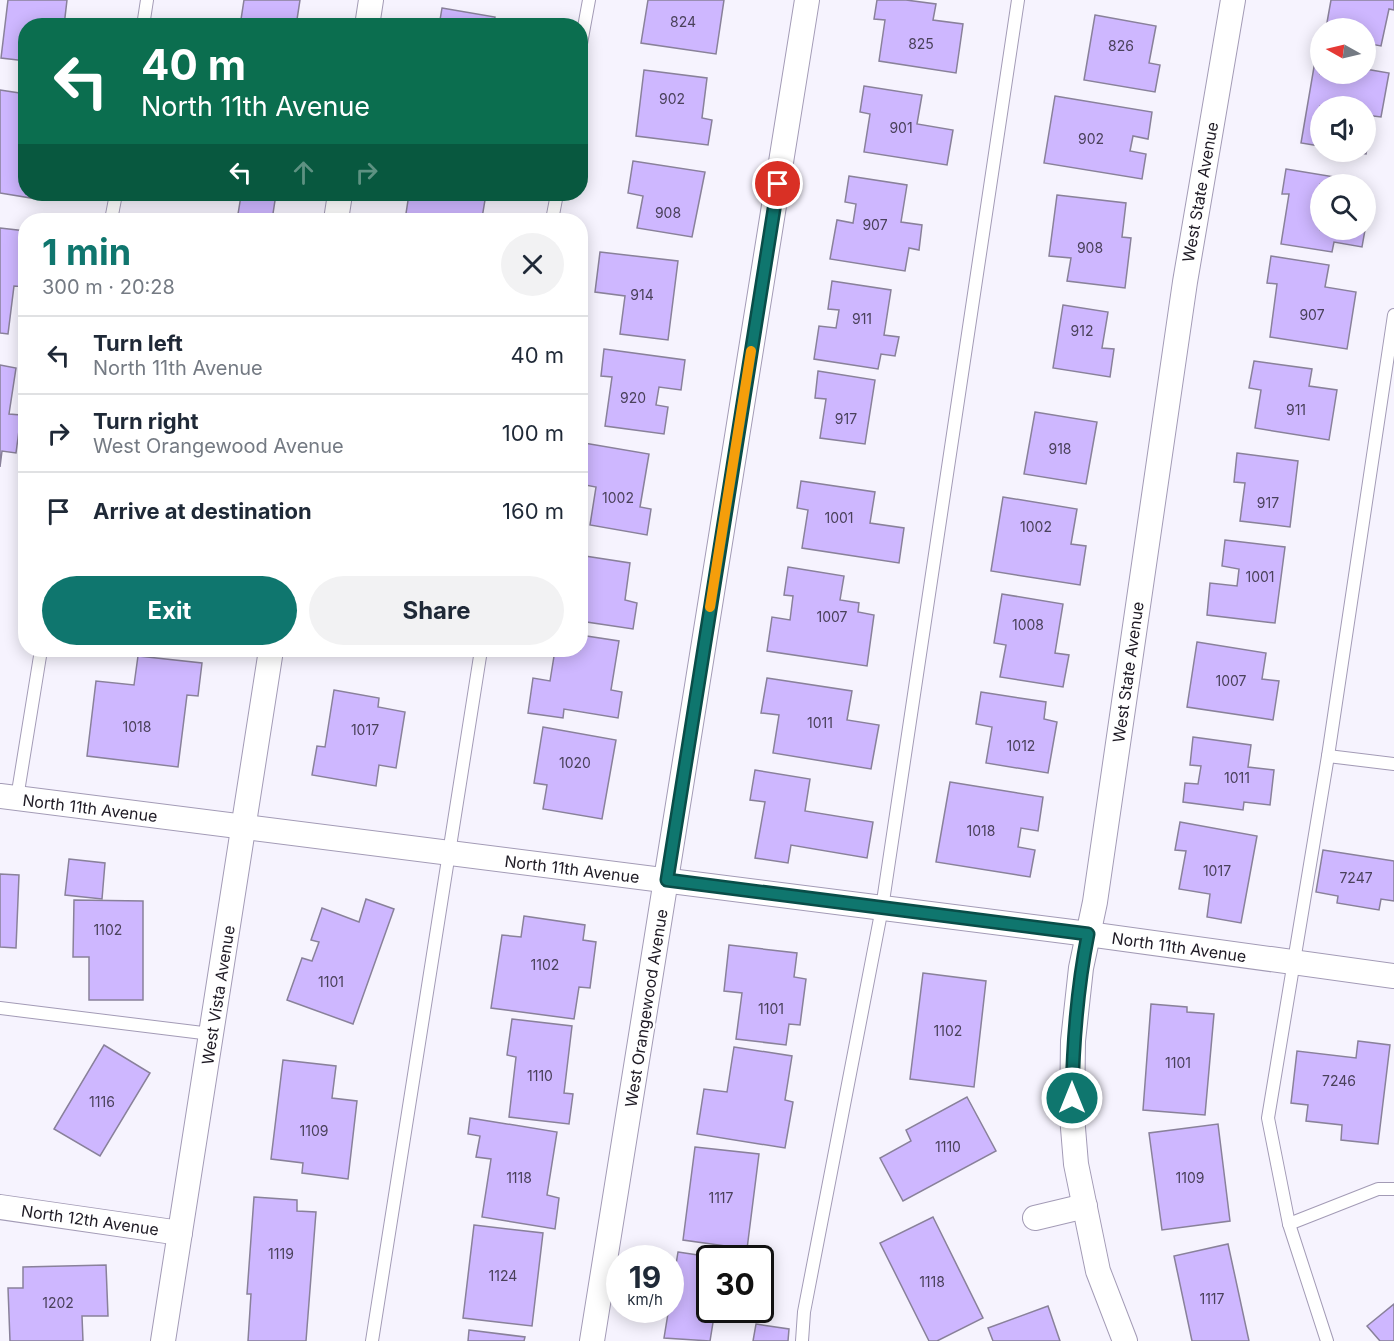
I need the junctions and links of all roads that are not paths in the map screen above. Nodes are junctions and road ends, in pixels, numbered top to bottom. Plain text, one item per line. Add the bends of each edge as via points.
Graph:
1 (147, 0) edge
2 (371, 0) edge
3 (589, 0) edge
4 (807, 0) edge
5 (1018, 0) edge
6 (1233, 0) edge
7 (144, 18) edge
8 (368, 18) edge
9 (586, 18) edge
10 (1394, 315) edge
11 (1393, 329) edge
12 (39, 657) edge
13 (270, 657) edge
14 (480, 657) edge
15 (1328, 756) junction
16 (1394, 764) edge
17 (8, 797) edge
18 (244, 828) junction
19 (447, 854) junction
20 (667, 880) junction
21 (882, 908) junction
22 (1088, 934) junction
23 (1292, 963) junction
24 (1394, 976) edge
25 (0, 1008) edge
26 (212, 1034) junction
27 (1394, 1189) edge
28 (1085, 1206) junction
29 (0, 1207) edge
30 (1035, 1218) dead end
31 (1289, 1224) junction
32 (180, 1233) junction
33 (163, 1341) edge
34 (372, 1341) edge
35 (592, 1341) edge
36 (802, 1341) edge
37 (1125, 1341) edge
38 (1327, 1341) edge

1 - 7 lane
2 - 8 street
3 - 9 lane
4 - 20 street, West Orangewood Avenue
5 - 21 lane
6 - 22 street, West State Avenue via 1185,282
10 - 11 lane
11 - 15 lane
12 - 17 lane
13 - 18 street, West Vista Avenue
14 - 19 lane
15 - 16 lane
15 - 23 lane
17 - 18 street, North 11th Avenue
18 - 19 street, North 11th Avenue
18 - 26 street, West Vista Avenue
19 - 20 street, North 11th Avenue
19 - 34 lane
20 - 21 street, North 11th Avenue
20 - 35 street, West Orangewood Avenue
21 - 22 street, North 11th Avenue
21 - 36 lane via 804,1312
22 - 23 street, North 11th Avenue
22 - 28 street, West State Avenue via 1072,1041 1073,1128
23 - 24 street, North 11th Avenue
23 - 31 lane via 1268,1118
25 - 26 lane
26 - 32 street, West Vista Avenue
27 - 31 lane via 1378,1189
28 - 30 street
28 - 37 street, West State Avenue via 1098,1271
29 - 32 street, North 12th Avenue
31 - 38 lane
32 - 33 street, West Vista Avenue

